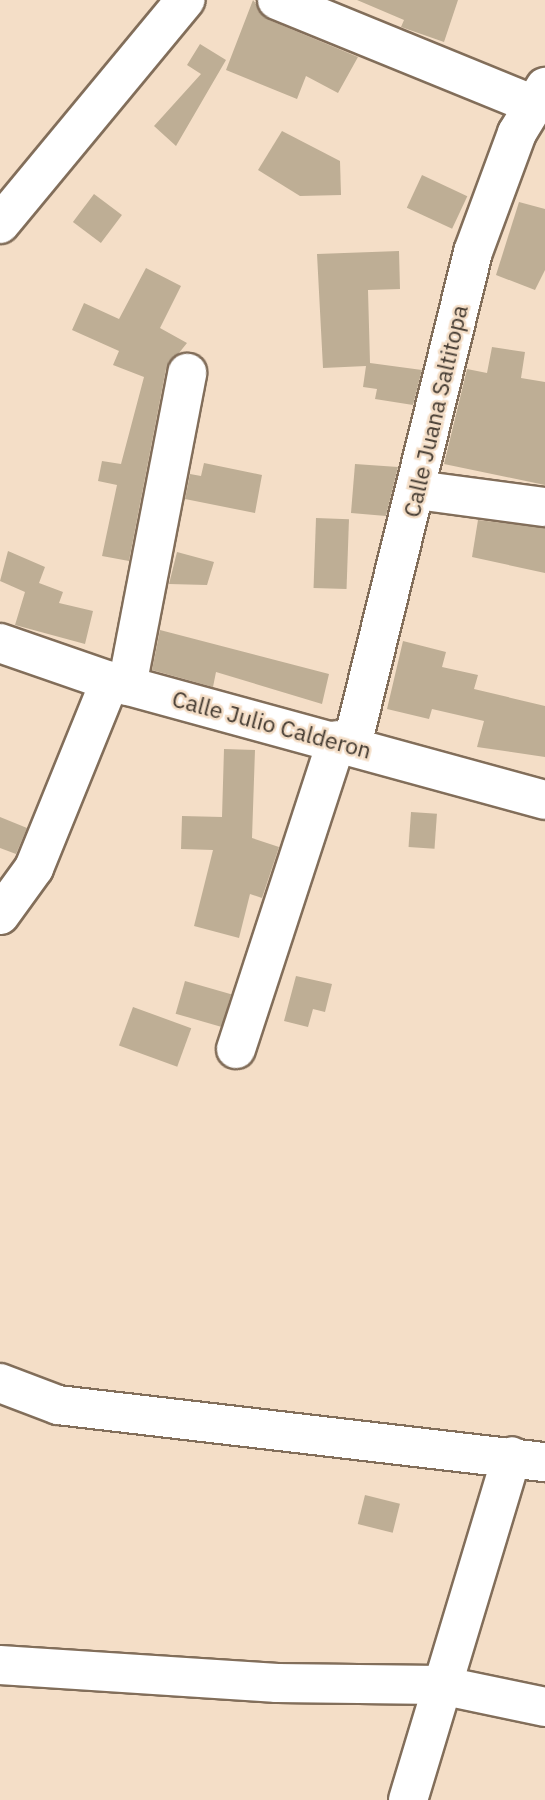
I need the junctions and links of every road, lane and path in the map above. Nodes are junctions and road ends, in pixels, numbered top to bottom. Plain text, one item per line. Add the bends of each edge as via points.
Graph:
1 (184, 0) edge
2 (277, 0) edge
3 (541, 96) edge
4 (0, 224) edge
5 (187, 373) dead end
6 (417, 490) junction
7 (545, 507) edge
8 (0, 643) edge
9 (118, 683) junction
10 (344, 743) junction
11 (545, 800) edge
12 (0, 915) edge
13 (236, 1049) dead end
14 (0, 1383) edge
15 (528, 1459) edge
16 (0, 1665) edge
17 (440, 1685) junction
18 (545, 1707) edge
19 (408, 1800) edge

1 - 4 street
2 - 3 street
3 - 6 street, Calle Juana Saltitopa via 517,133 473,253
5 - 9 street
6 - 7 street
6 - 10 street, Calle Juana Saltitopa
8 - 9 street, Calle Julio Calderon
9 - 10 street, Calle Julio Calderon
9 - 12 street via 34,868
10 - 11 street, Calle Julio Calderon
10 - 13 street, Calle Juana Saltitopa
14 - 15 street via 58,1405
15 - 17 street
16 - 17 street via 277,1683
17 - 18 street
17 - 19 street

